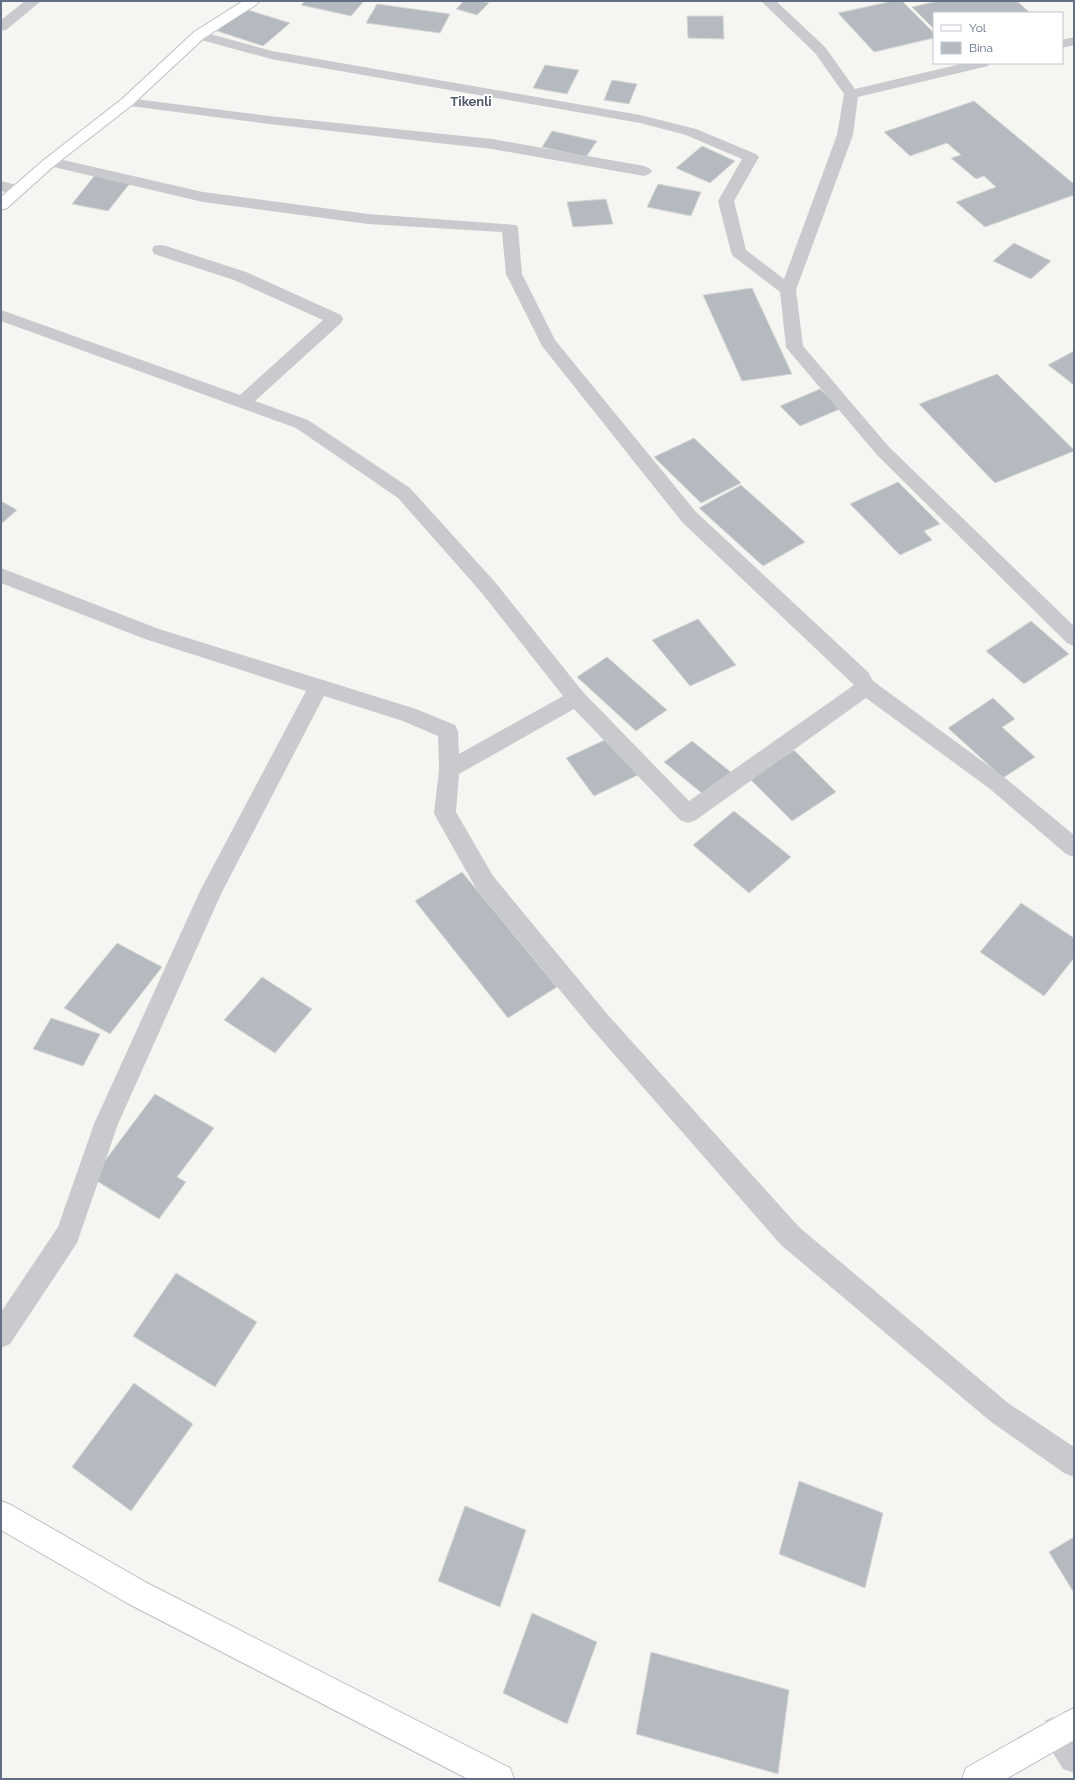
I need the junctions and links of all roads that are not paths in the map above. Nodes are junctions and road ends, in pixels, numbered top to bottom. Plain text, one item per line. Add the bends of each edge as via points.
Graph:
1 (34, 1) edge
2 (252, 1) edge
3 (768, 1) edge
4 (1, 28) edge
5 (199, 35) junction
6 (1074, 41) edge
7 (1063, 44) edge
8 (979, 64) edge
9 (851, 94) junction
10 (127, 102) junction
11 (50, 162) junction
12 (644, 171) dead end
13 (1, 186) edge
14 (18, 190) junction
15 (1, 205) edge
16 (160, 250) dead end
17 (788, 290) junction
18 (1, 314) edge
19 (242, 402) junction
20 (1, 575) edge
21 (1074, 638) edge
22 (319, 686) junction
23 (866, 687) junction
24 (576, 698) junction
25 (450, 770) junction
26 (1074, 848) edge
27 (1, 1335) edge
28 (1074, 1463) edge
29 (1, 1515) edge
30 (1066, 1727) edge
31 (1074, 1758) edge
32 (499, 1779) edge
33 (977, 1779) edge

1 - 4 street
2 - 5 street
3 - 9 street via 820,50
5 - 10 street
5 - 17 street via 271,55 640,119 691,132 751,157 726,201 739,252
6 - 7 street
8 - 9 street
9 - 17 street via 845,135
10 - 11 street
10 - 12 street via 492,144
11 - 14 street
11 - 23 street via 203,197 368,219 510,228 514,274 548,342 689,517 861,678
13 - 14 street
14 - 15 street
16 - 19 street via 240,276 335,319
17 - 21 street via 795,346 883,451
18 - 19 street
19 - 24 street via 302,424 404,493 488,586
20 - 22 street via 152,634
22 - 25 street via 410,715 448,731
22 - 27 street via 211,891 106,1124 68,1234
23 - 24 street via 688,814
23 - 26 street via 997,783
24 - 25 street
25 - 28 street via 445,813 486,883 600,1022 790,1236 999,1412
29 - 32 street via 137,1593
30 - 31 street
30 - 33 street

